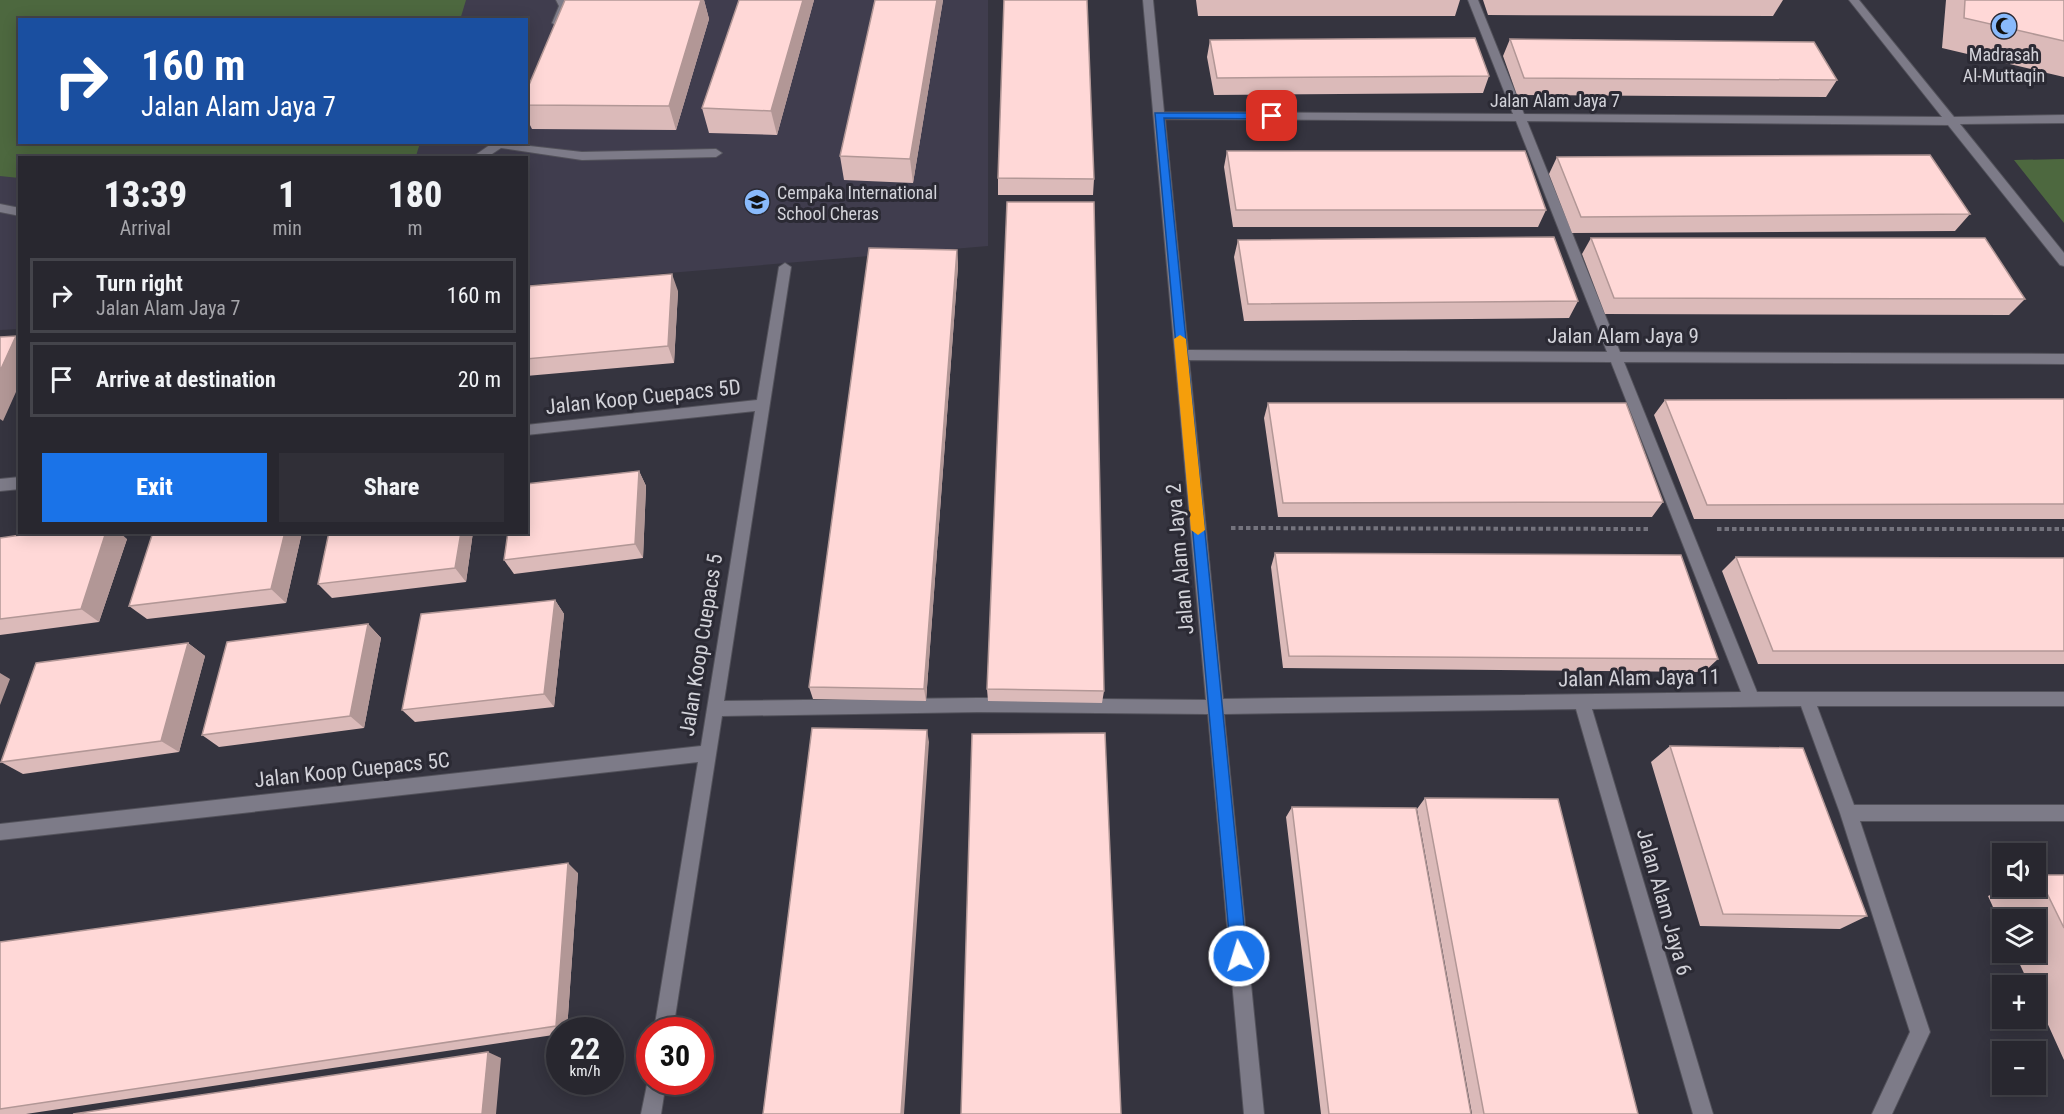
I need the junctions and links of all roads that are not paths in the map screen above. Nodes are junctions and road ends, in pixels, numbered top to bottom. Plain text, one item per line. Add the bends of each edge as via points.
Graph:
1 (1148, 0) edge
2 (1473, 0) edge
3 (1854, 0) edge
4 (566, 3) edge
5 (552, 39) edge
6 (1159, 115) junction
7 (1520, 118) junction
8 (2064, 119) edge
9 (1951, 121) junction
10 (503, 144) edge
11 (716, 153) dead end
12 (480, 156) edge
13 (0, 208) edge
14 (18, 212) edge
15 (2064, 262) edge
16 (785, 267) dead end
17 (1182, 355) junction
18 (1615, 357) junction
19 (2064, 359) edge
20 (764, 405) junction
21 (528, 430) edge
22 (18, 483) edge
23 (0, 485) edge
24 (1752, 699) junction
25 (1806, 699) junction
26 (2064, 699) edge
27 (1582, 702) junction
28 (1215, 707) junction
29 (715, 708) junction
30 (709, 753) junction
31 (1849, 813) junction
32 (2064, 813) edge
33 (0, 832) edge
34 (666, 1017) edge
35 (654, 1095) edge
36 (651, 1114) edge
37 (1254, 1114) edge
38 (1703, 1114) edge
39 (1882, 1114) edge

1 - 6 street, Jalan Alam Jaya 2
2 - 7 street
3 - 9 street
4 - 5 street
6 - 7 street, Jalan Alam Jaya 7
6 - 17 street, Jalan Alam Jaya 2
7 - 9 street, Jalan Alam Jaya 7
7 - 18 street
8 - 9 street, Jalan Alam Jaya 7
9 - 15 street
10 - 11 street via 571,156 610,158
10 - 12 street
13 - 14 street
16 - 20 street, Jalan Koop Cuepacs 5
17 - 18 street, Jalan Alam Jaya 9
17 - 28 street, Jalan Alam Jaya 2
18 - 19 street, Jalan Alam Jaya 9
18 - 24 street
20 - 21 street, Jalan Koop Cuepacs 5D
20 - 29 street, Jalan Koop Cuepacs 5
22 - 23 street
24 - 25 street, Jalan Alam Jaya 11
24 - 27 street, Jalan Alam Jaya 11
25 - 26 street, Jalan Alam Jaya 11
25 - 31 street
27 - 28 street, Jalan Alam Jaya 11
27 - 38 street, Jalan Alam Jaya 6
28 - 29 street, Jalan Alam Jaya 11
28 - 37 street, Jalan Alam Jaya 2
29 - 30 street, Jalan Koop Cuepacs 5
30 - 33 street, Jalan Koop Cuepacs 5C
30 - 34 street, Jalan Koop Cuepacs 5
31 - 32 street
31 - 39 street via 1920,1032
35 - 36 street

